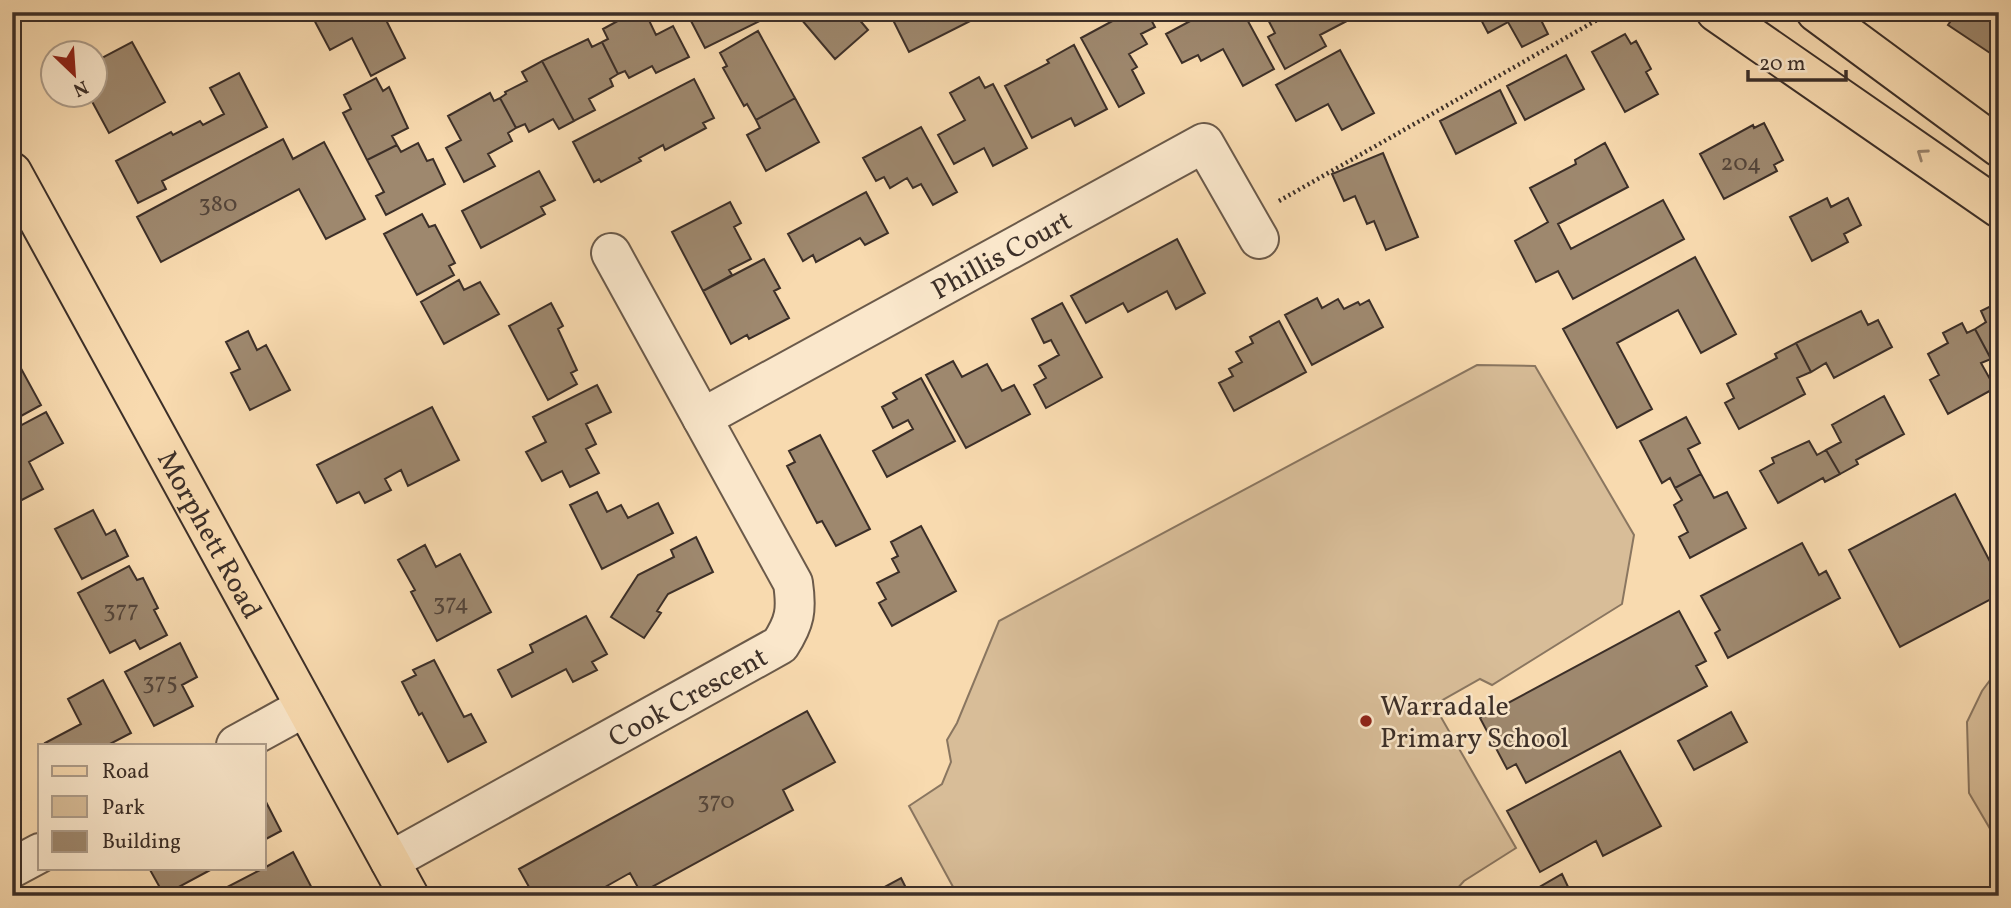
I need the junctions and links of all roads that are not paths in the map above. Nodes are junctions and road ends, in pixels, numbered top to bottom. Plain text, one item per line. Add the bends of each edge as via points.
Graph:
1 (1716, 12) edge
2 (1816, 12) edge
3 (1999, 147) edge
4 (15, 182) edge
5 (1999, 208) edge
6 (1254, 229) road end
7 (611, 253) dead end
8 (702, 418) junction
9 (305, 707) junction
10 (238, 744) edge
11 (38, 854) edge
12 (390, 861) junction
13 (12, 868) edge
14 (409, 896) edge

5 -> 1 main road
2 - 3 main road
4 - 9 main road, Morphett Road
6 - 8 street, Phillis Court via 1204,143
7 - 8 street, Cook Crescent
8 - 12 street, Cook Crescent via 793,583 792,626 780,645
9 - 10 street
9 - 12 main road, Morphett Road
11 - 13 street
12 - 14 main road, Morphett Road

